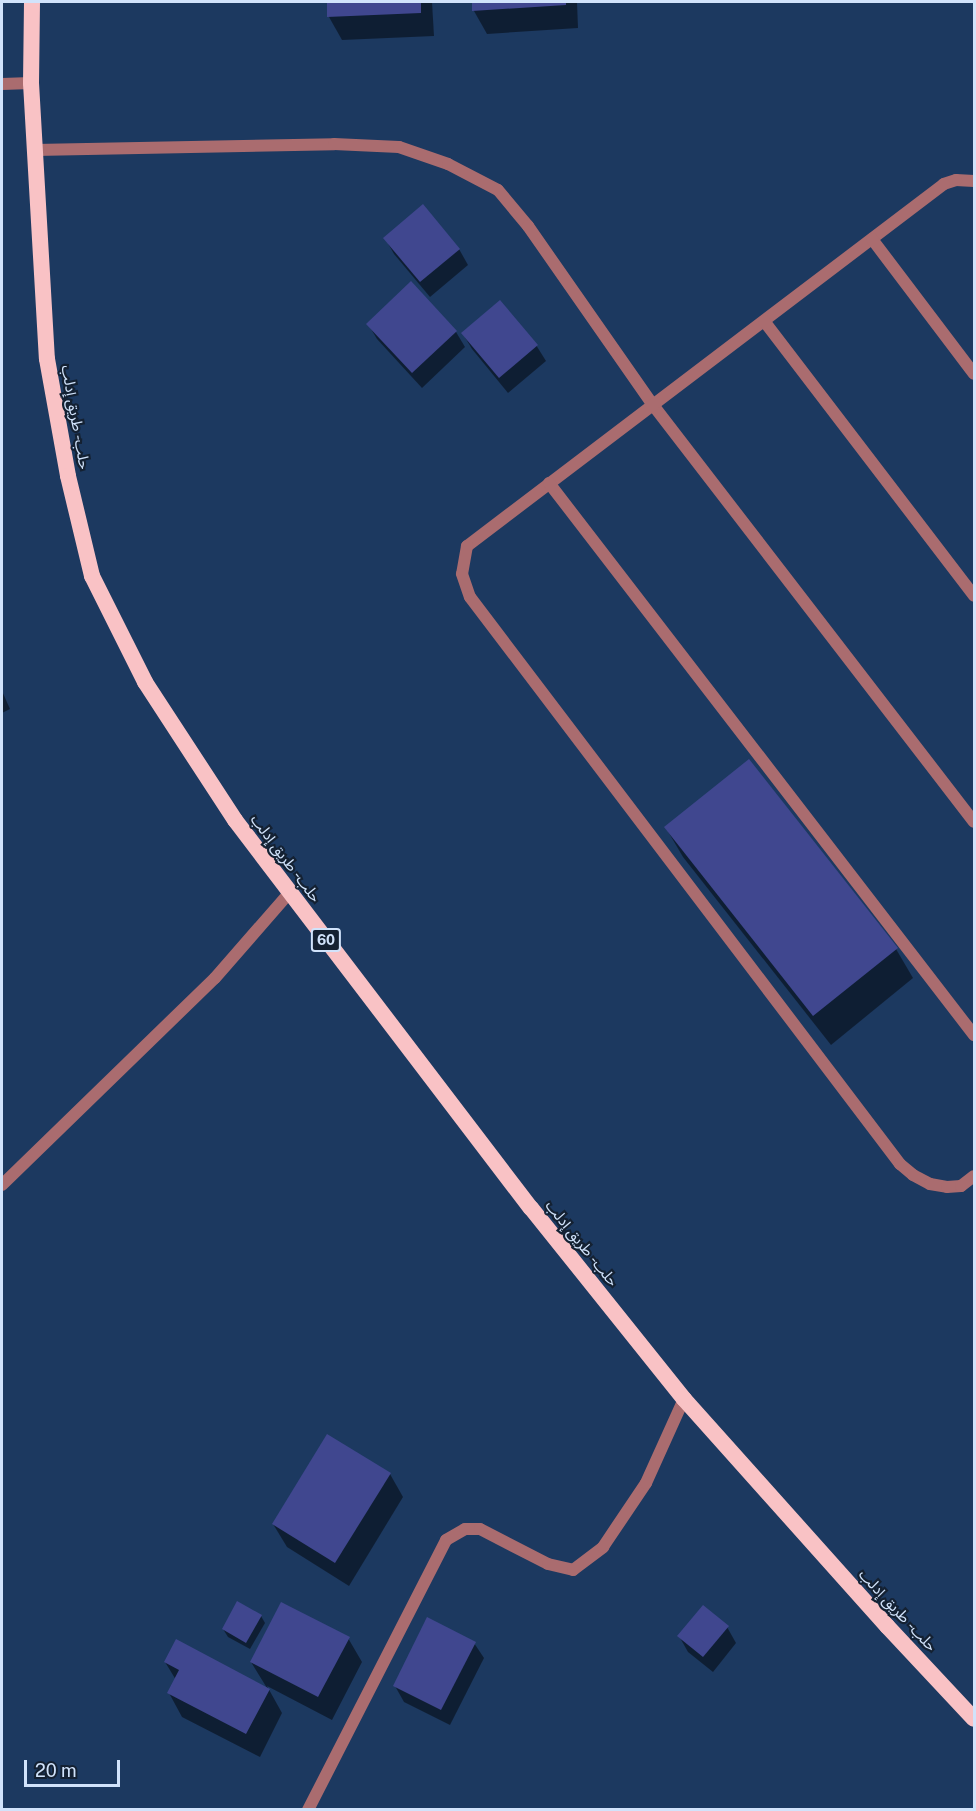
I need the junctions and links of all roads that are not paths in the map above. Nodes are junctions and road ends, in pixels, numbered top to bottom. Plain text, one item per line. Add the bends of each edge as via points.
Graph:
1 (32, 2) edge
2 (31, 83) junction
3 (2, 84) edge
4 (35, 150) junction
5 (973, 180) edge
6 (872, 239) junction
7 (764, 321) junction
8 (975, 374) edge
9 (653, 405) junction
10 (549, 483) junction
11 (975, 596) edge
12 (975, 822) edge
13 (290, 892) junction
14 (975, 1035) edge
15 (975, 1176) edge
16 (2, 1185) edge
17 (684, 1399) junction
18 (975, 1719) edge
19 (308, 1809) edge

1 - 2 highway, حلب - طريق إدلب / 60
2 - 3 street
2 - 4 highway, حلب - طريق إدلب / 60
4 - 9 street via 334,144 399,147 448,164 498,190 528,226
4 - 13 highway, حلب - طريق إدلب / 60 via 47,359 68,476 92,576 145,682 235,820
5 - 6 street via 944,184
6 - 7 street
6 - 8 street
7 - 9 street
7 - 11 street
9 - 10 street
9 - 12 street
10 - 14 street
10 - 15 street via 467,546 462,574 470,597 900,1164 930,1184 947,1187 961,1186
13 - 16 street via 215,978
13 - 17 highway, حلب - طريق إدلب / 60 via 531,1208
17 - 18 highway, حلب - طريق إدلب / 60
17 - 19 street via 646,1483 603,1547 573,1570 548,1564 480,1529 465,1529 446,1540

